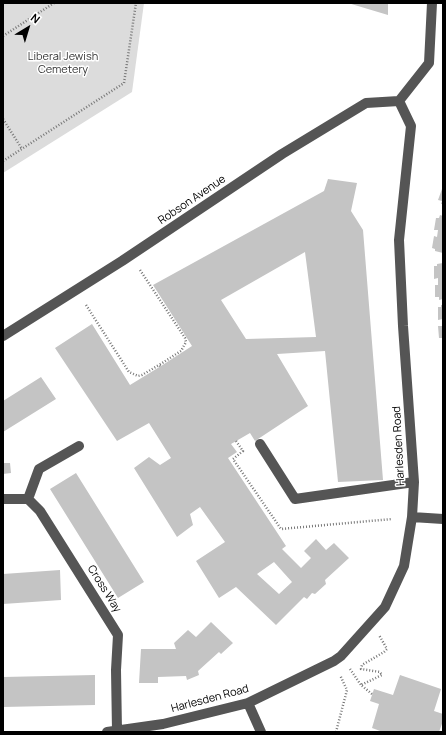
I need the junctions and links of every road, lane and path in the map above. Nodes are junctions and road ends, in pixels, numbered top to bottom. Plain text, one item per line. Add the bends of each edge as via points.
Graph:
1 (54, 3) edge
2 (136, 3) edge
3 (432, 3) edge
4 (3, 36) edge
5 (399, 101) junction
6 (3, 119) edge
7 (22, 149) junction
8 (3, 161) edge
9 (140, 270) dead end
10 (86, 305) dead end
11 (3, 336) edge
12 (260, 444) dead end
13 (79, 446) dead end
14 (414, 482) junction
15 (3, 499) edge
16 (28, 499) junction
17 (412, 517) junction
18 (443, 519) edge
19 (379, 635) dead end
20 (338, 670) dead end
21 (351, 670) dead end
22 (361, 685) junction
23 (372, 694) dead end
24 (248, 703) junction
25 (112, 731) edge
26 (261, 732) edge
27 (336, 732) edge

1 - 4 path
2 - 7 path via 124,83
3 - 5 street via 429,64
5 - 11 street, Robson Avenue via 366,103 282,154 122,261
5 - 14 street, Harlesden Road via 412,126 399,240 402,326
6 - 7 path
7 - 8 path
9 - 10 path via 186,342 181,351 160,366 138,376 129,372
12 - 14 street via 295,499
13 - 16 street via 39,469
14 - 17 street, Harlesden Road
15 - 16 street
16 - 25 street, Cross Way via 40,511 118,635
17 - 18 street
17 - 24 street, Harlesden Road via 404,566 385,607 334,662
19 - 22 path via 387,649 362,665 361,669 380,672 382,675
20 - 27 path via 347,690
21 - 22 path
22 - 23 path
24 - 25 street, Harlesden Road via 163,724
24 - 26 street

